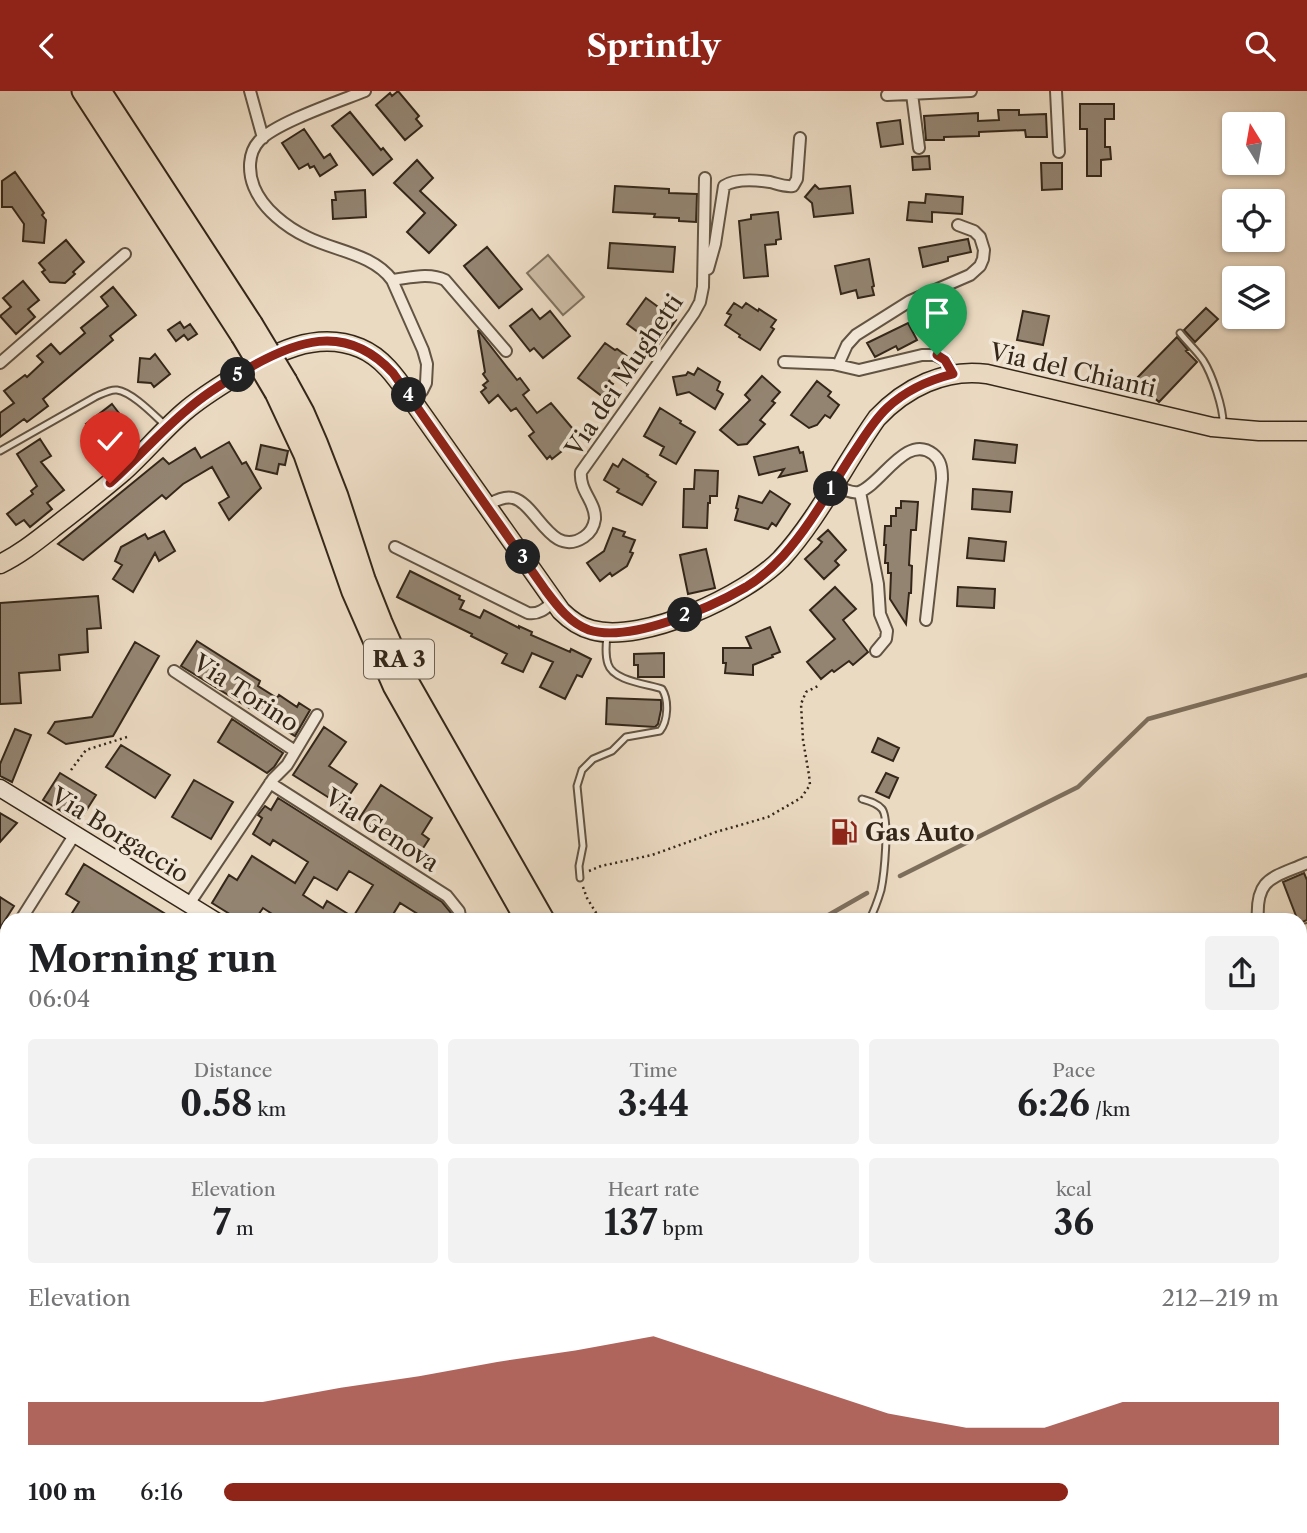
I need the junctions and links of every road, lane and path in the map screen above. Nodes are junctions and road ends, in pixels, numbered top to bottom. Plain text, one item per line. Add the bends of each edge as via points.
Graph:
1 (82, 91) edge
2 (101, 91) edge
3 (250, 91) edge
4 (365, 91) edge
5 (962, 91) edge
6 (971, 91) edge
7 (1056, 91) edge
8 (912, 94) junction
9 (887, 95) dead end
10 (263, 138) junction
11 (800, 138) dead end
12 (919, 148) dead end
13 (1059, 152) dead end
14 (705, 178) dead end
15 (958, 225) dead end
16 (125, 254) dead end
17 (392, 280) junction
18 (703, 282) junction
19 (246, 329) junction
20 (1180, 333) dead end
21 (506, 351) dead end
22 (784, 362) dead end
23 (0, 363) edge
24 (838, 365) junction
25 (953, 374) junction
26 (281, 387) junction
27 (412, 400) junction
28 (168, 427) junction
29 (1223, 429) junction
30 (1307, 431) edge
31 (0, 450) edge
32 (833, 484) junction
33 (860, 492) junction
34 (487, 505) junction
35 (396, 547) dead end
36 (0, 564) edge
37 (554, 601) junction
38 (926, 620) dead end
39 (607, 633) junction
40 (876, 651) dead end
41 (174, 671) dead end
42 (818, 686) dead end
43 (317, 715) dead end
44 (127, 737) dead end
45 (295, 751) junction
46 (71, 770) dead end
47 (271, 783) junction
48 (0, 788) edge
49 (862, 799) dead end
50 (75, 834) junction
51 (1307, 863) edge
52 (580, 878) junction
53 (189, 904) junction
54 (25, 913) edge
55 (203, 913) edge
56 (459, 913) edge
57 (521, 913) edge
58 (540, 913) edge
59 (596, 913) edge
60 (872, 913) edge
61 (1258, 913) edge

1 - 19 highway, RA 3
2 - 19 highway, RA 3
3 - 10 street
4 - 10 street
5 - 6 street
5 - 8 street
7 - 13 street
8 - 9 street
8 - 12 street
10 - 17 street via 254,149 250,167 265,205 301,234 372,262
11 - 18 street, Via dei Mughetti via 793,185 748,181 724,186 715,244
14 - 18 street, Via dei Mughetti
15 - 24 street via 980,237 984,250 980,266 856,335
16 - 23 street
17 - 21 street via 443,278
17 - 27 street via 427,363 426,383
18 - 34 street, Via dei Mughetti via 698,308 581,472 595,516 586,535 572,541 556,538 512,498
19 - 26 highway, RA 3, bridge
20 - 29 lane via 1206,366 1223,413
22 - 24 street
24 - 25 street via 859,370 935,355 945,360
25 - 29 main road, Via del Chianti via 980,373 1017,380
25 - 32 main road, Via del Chianti via 923,384 888,407
26 - 57 highway, RA 3 via 352,592 393,686
26 - 58 highway, RA 3 via 304,412 317,442 365,579 407,678
27 - 28 main road, Via del Chianti via 387,368 365,351 342,343 312,342 249,368 194,403
27 - 34 main road, Via del Chianti
28 - 31 lane via 130,395 110,390
28 - 36 main road, Via del Chianti via 110,483
29 - 30 main road, Via del Chianti
32 - 33 street
32 - 39 main road, Via del Chianti via 791,547 747,586 667,622
33 - 38 street via 912,451 928,451 938,459 942,479
33 - 40 street via 880,614 887,631
34 - 37 main road, Via del Chianti
35 - 37 street via 528,613 539,613
37 - 39 main road, Via del Chianti via 575,623
39 - 52 lane via 609,667 629,680 662,689 666,715 660,731 626,737 582,770 577,786 583,846
41 - 45 street, Via Torino
42 - 52 path via 806,692 801,704 810,785 801,798 768,817 652,855 601,866
43 - 45 street, Via Torino
44 - 46 path via 86,750
45 - 47 street, Via Torino
47 - 53 street, Via Torino
47 - 56 street, Via Genova via 447,896
48 - 50 main road, Via Borgaccio
49 - 60 lane via 880,807 885,825 884,870
50 - 53 main road, Via Borgaccio
50 - 54 street
51 - 61 street via 1264,884
52 - 59 path
53 - 55 main road, Via Borgaccio

